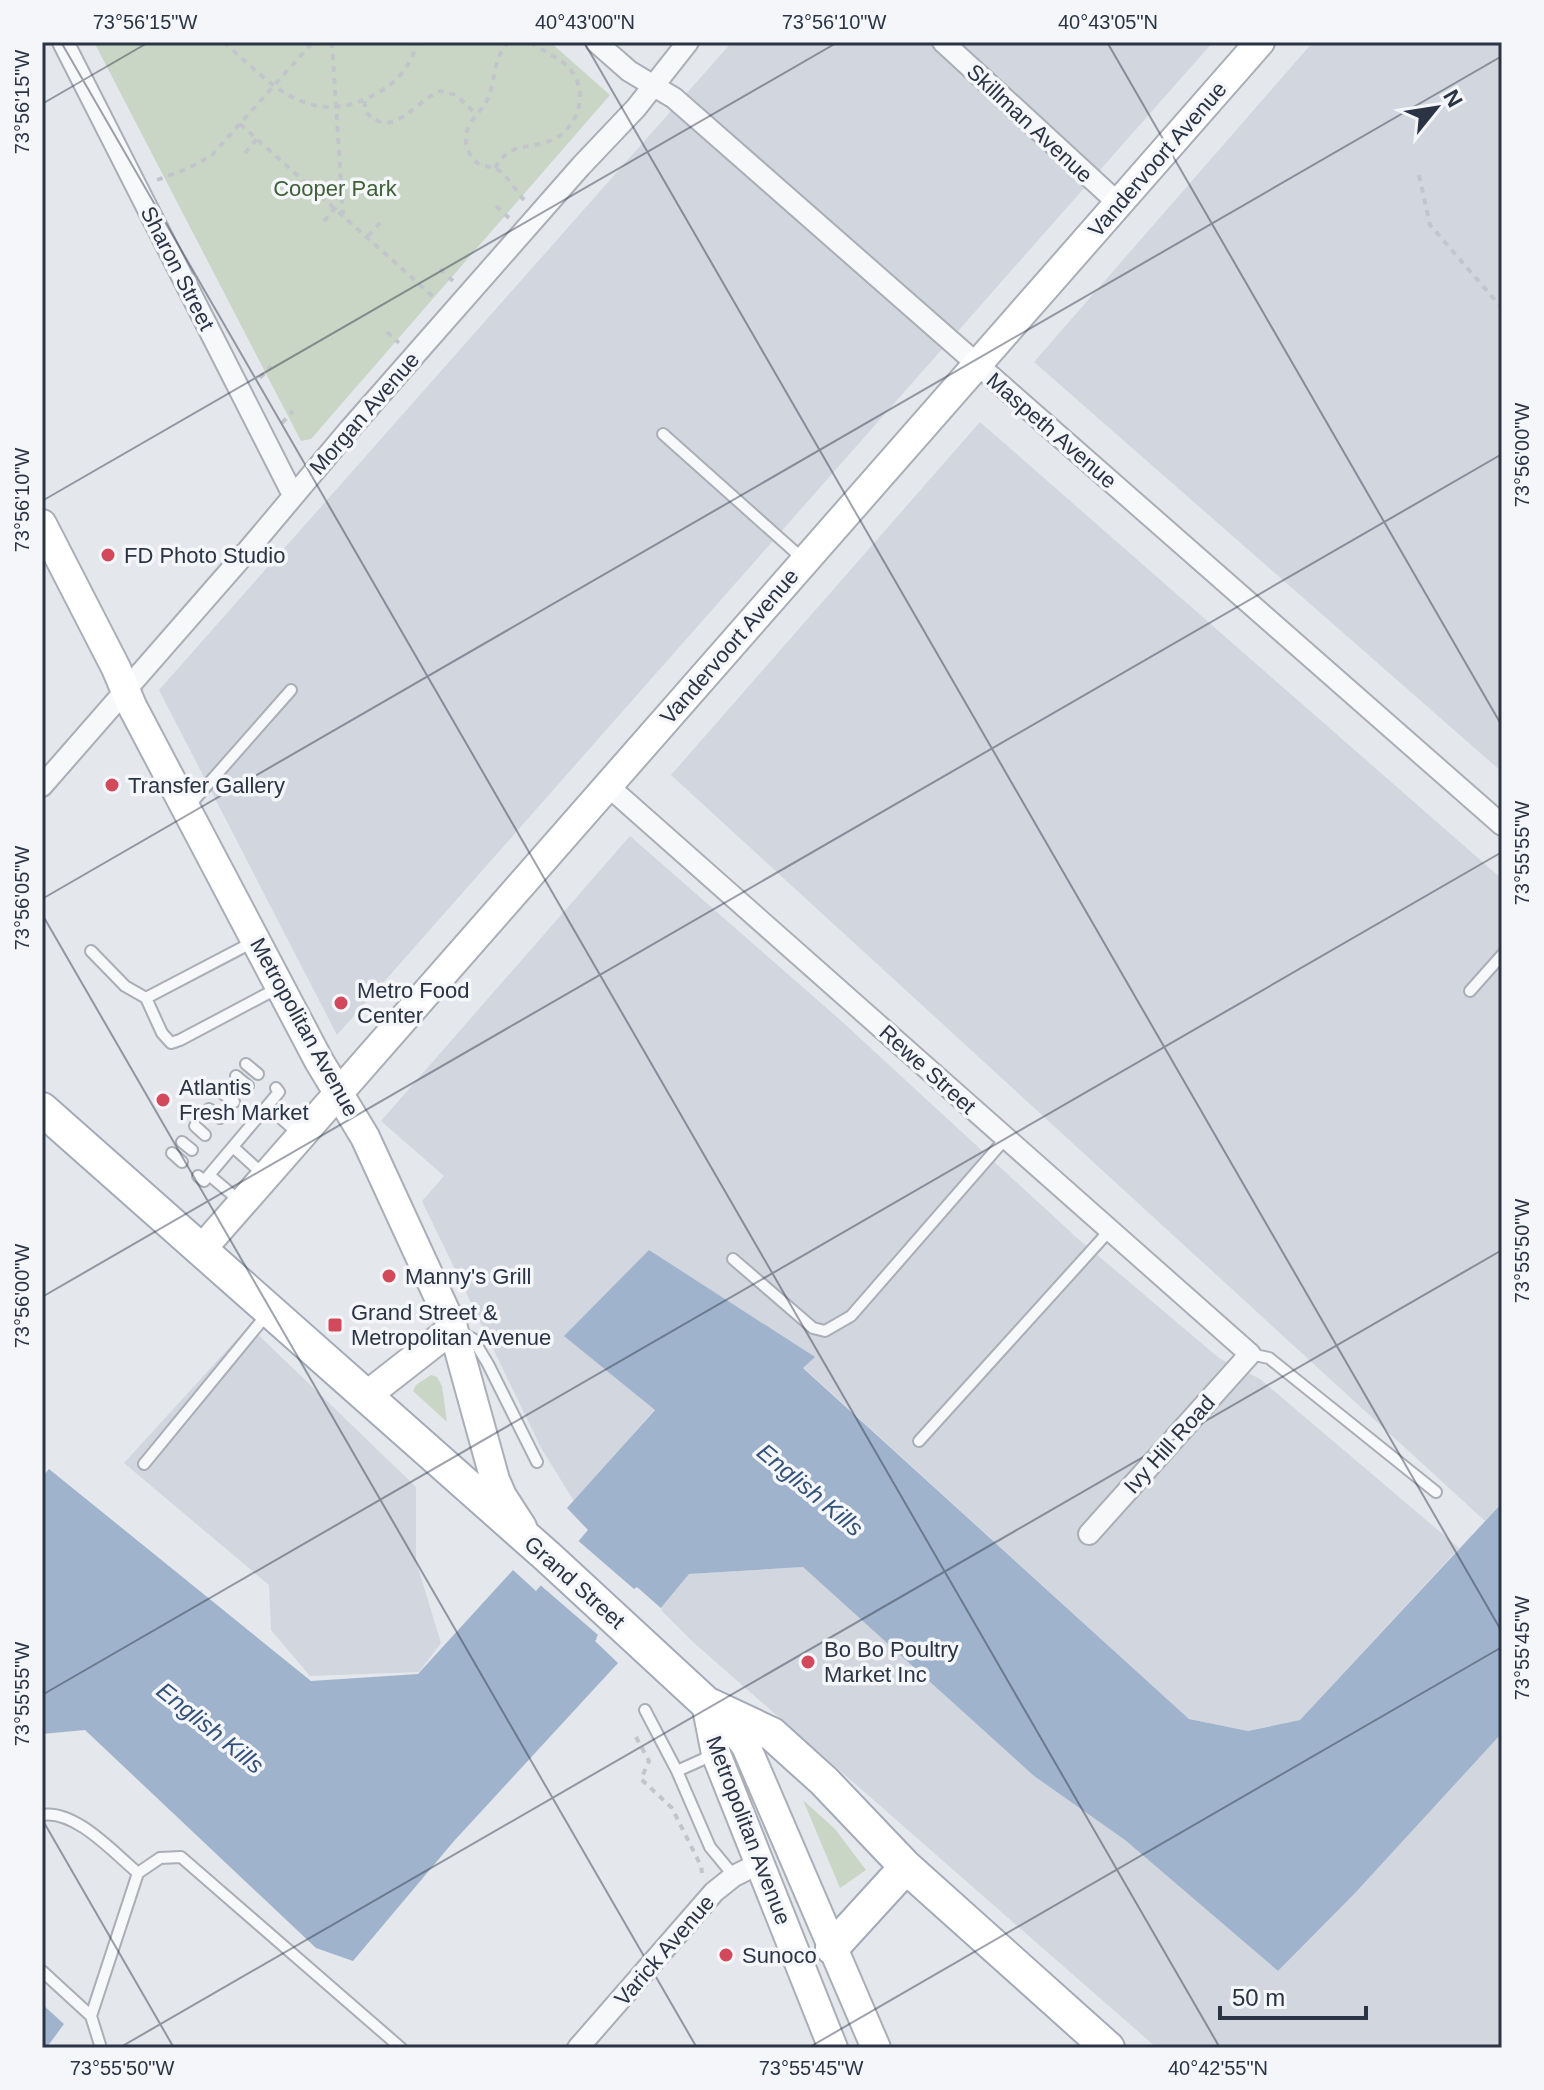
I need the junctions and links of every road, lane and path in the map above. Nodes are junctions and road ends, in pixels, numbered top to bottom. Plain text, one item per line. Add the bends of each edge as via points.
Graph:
1 (63, 42) edge
2 (224, 42) edge
3 (313, 42) edge
4 (332, 42) edge
5 (416, 42) edge
6 (529, 42) edge
7 (596, 42) edge
8 (688, 42) edge
9 (943, 42) edge
10 (1260, 42) edge
11 (504, 43) edge
12 (654, 85) junction
13 (273, 86) junction
14 (365, 101) junction
15 (335, 108) junction
16 (475, 113) junction
17 (240, 124) junction
18 (257, 139) junction
19 (245, 153) dead end
20 (495, 168) junction
21 (1419, 175) dead end
22 (157, 180) dead end
23 (524, 200) dead end
24 (1118, 203) junction
25 (496, 206) dead end
26 (336, 207) junction
27 (343, 215) junction
28 (509, 218) dead end
29 (324, 221) dead end
30 (380, 223) dead end
31 (368, 236) junction
32 (440, 269) dead end
33 (453, 281) dead end
34 (437, 300) dead end
35 (1502, 308) edge
36 (387, 332) dead end
37 (399, 343) dead end
38 (977, 364) junction
39 (271, 366) dead end
40 (260, 378) dead end
41 (293, 411) dead end
42 (282, 423) dead end
43 (663, 434) dead end
44 (293, 495) junction
45 (42, 524) edge
46 (804, 560) junction
47 (126, 689) junction
48 (291, 690) dead end
49 (607, 785) junction
50 (42, 786) edge
51 (187, 808) junction
52 (1502, 825) edge
53 (257, 940) junction
54 (91, 951) dead end
55 (1502, 955) edge
56 (281, 986) junction
57 (1470, 991) dead end
58 (146, 998) junction
59 (246, 1064) dead end
60 (258, 1074) dead end
61 (236, 1076) dead end
62 (248, 1086) dead end
63 (276, 1088) dead end
64 (339, 1091) junction
65 (222, 1093) dead end
66 (234, 1102) dead end
67 (267, 1104) junction
68 (42, 1109) edge
69 (209, 1109) dead end
70 (220, 1118) dead end
71 (195, 1126) dead end
72 (205, 1135) dead end
73 (300, 1135) junction
74 (1006, 1138) junction
75 (182, 1142) dead end
76 (192, 1150) dead end
77 (227, 1150) junction
78 (172, 1153) dead end
79 (182, 1162) dead end
80 (265, 1176) junction
81 (242, 1203) junction
82 (1110, 1230) junction
83 (200, 1251) junction
84 (733, 1259) dead end
85 (269, 1312) junction
86 (453, 1328) junction
87 (1250, 1354) junction
88 (366, 1396) junction
89 (919, 1441) dead end
90 (537, 1462) dead end
91 (144, 1464) dead end
92 (1436, 1492) dead end
93 (1089, 1534) dead end
94 (534, 1544) junction
95 (706, 1703) junction
96 (645, 1710) dead end
97 (636, 1737) dead end
98 (716, 1754) junction
99 (677, 1771) junction
100 (42, 1815) edge
101 (760, 1863) junction
102 (906, 1867) junction
103 (138, 1873) junction
104 (702, 1873) dead end
105 (734, 1876) junction
106 (832, 1948) junction
107 (42, 1971) edge
108 (91, 2016) junction
109 (101, 2048) edge
110 (401, 2048) edge
111 (578, 2048) edge
112 (833, 2048) edge
113 (867, 2048) edge
114 (876, 2048) edge
115 (1108, 2048) edge

1 - 44 street, Sharon Street
2 - 13 path
3 - 13 path
4 - 15 path
5 - 14 path via 412,59 399,76
6 - 20 path via 570,70 581,97 579,111 563,134 512,149
7 - 12 street, Maspeth Avenue
8 - 12 street, Morgan Avenue
9 - 24 street, Skillman Avenue
10 - 24 main road, Vandervoort Avenue
11 - 16 path via 488,99
12 - 38 street, Maspeth Avenue
12 - 44 street, Morgan Avenue
13 - 15 path via 311,106
13 - 17 path
14 - 15 path
14 - 16 path via 372,120 383,123 440,91 456,95
15 - 27 path
16 - 20 path via 466,135 469,154 477,163
17 - 18 path
17 - 22 path via 212,155
18 - 19 path
18 - 26 path
20 - 23 path
21 - 35 path via 1430,225
24 - 38 main road, Vandervoort Avenue
25 - 28 path
26 - 27 path
26 - 29 path
27 - 31 path
30 - 31 path
31 - 34 path
32 - 33 path
36 - 37 path
38 - 46 main road, Vandervoort Avenue
38 - 52 street, Maspeth Avenue
39 - 40 path
41 - 42 path
43 - 46 lane
44 - 47 street, Morgan Avenue
45 - 47 main road, Metropolitan Avenue
46 - 49 main road, Vandervoort Avenue
47 - 50 street, Morgan Avenue
47 - 51 main road, Metropolitan Avenue
48 - 51 lane
49 - 64 main road, Vandervoort Avenue
49 - 74 street, Rewe Street
51 - 53 main road, Metropolitan Avenue
53 - 56 main road, Metropolitan Avenue
53 - 58 lane
54 - 58 lane via 125,986
55 - 57 lane
56 - 58 lane via 171,1043
56 - 64 main road, Metropolitan Avenue
59 - 60 lane
61 - 62 lane
63 - 67 lane via 279,1092
64 - 73 main road, Vandervoort Avenue
64 - 86 main road, Metropolitan Avenue
65 - 66 lane
67 - 73 lane
67 - 77 lane
68 - 83 main road, Grand Street
69 - 70 lane
71 - 72 lane
73 - 80 main road, Vandervoort Avenue
74 - 82 street, Rewe Street
74 - 84 lane via 851,1316 825,1331 813,1328
75 - 76 lane
77 - 80 lane
77 - 81 lane via 207,1171
78 - 79 lane
80 - 81 main road, Vandervoort Avenue
81 - 83 main road, Vandervoort Avenue
82 - 87 street, Rewe Street
82 - 89 lane
83 - 85 main road, Grand Street
85 - 88 main road, Grand Street
85 - 91 lane
86 - 88 main road
86 - 90 lane via 473,1339
86 - 94 main road, Metropolitan Avenue via 495,1480
87 - 92 lane via 1269,1358
87 - 93 street, Ivy Hill Road
88 - 94 main road, Grand Street
94 - 95 main road, Grand Street
95 - 98 main road, Metropolitan Avenue
95 - 102 main road, Grand Street via 772,1734
95 - 106 main road, Metropolitan Avenue via 746,1746
96 - 99 lane
97 - 104 path via 649,1761 641,1779 672,1808
98 - 99 lane
98 - 101 main road, Metropolitan Avenue
99 - 105 lane via 710,1847
100 - 103 lane via 68,1818
101 - 105 street, Varick Avenue
101 - 112 main road, Metropolitan Avenue
101 - 113 main road via 776,1865 785,1873 840,2003
102 - 106 main road
102 - 115 main road, Grand Street
103 - 108 lane
103 - 110 lane via 160,1858 181,1857
105 - 111 street, Varick Avenue via 714,1892
106 - 114 main road, Metropolitan Avenue
107 - 108 lane
108 - 109 lane

